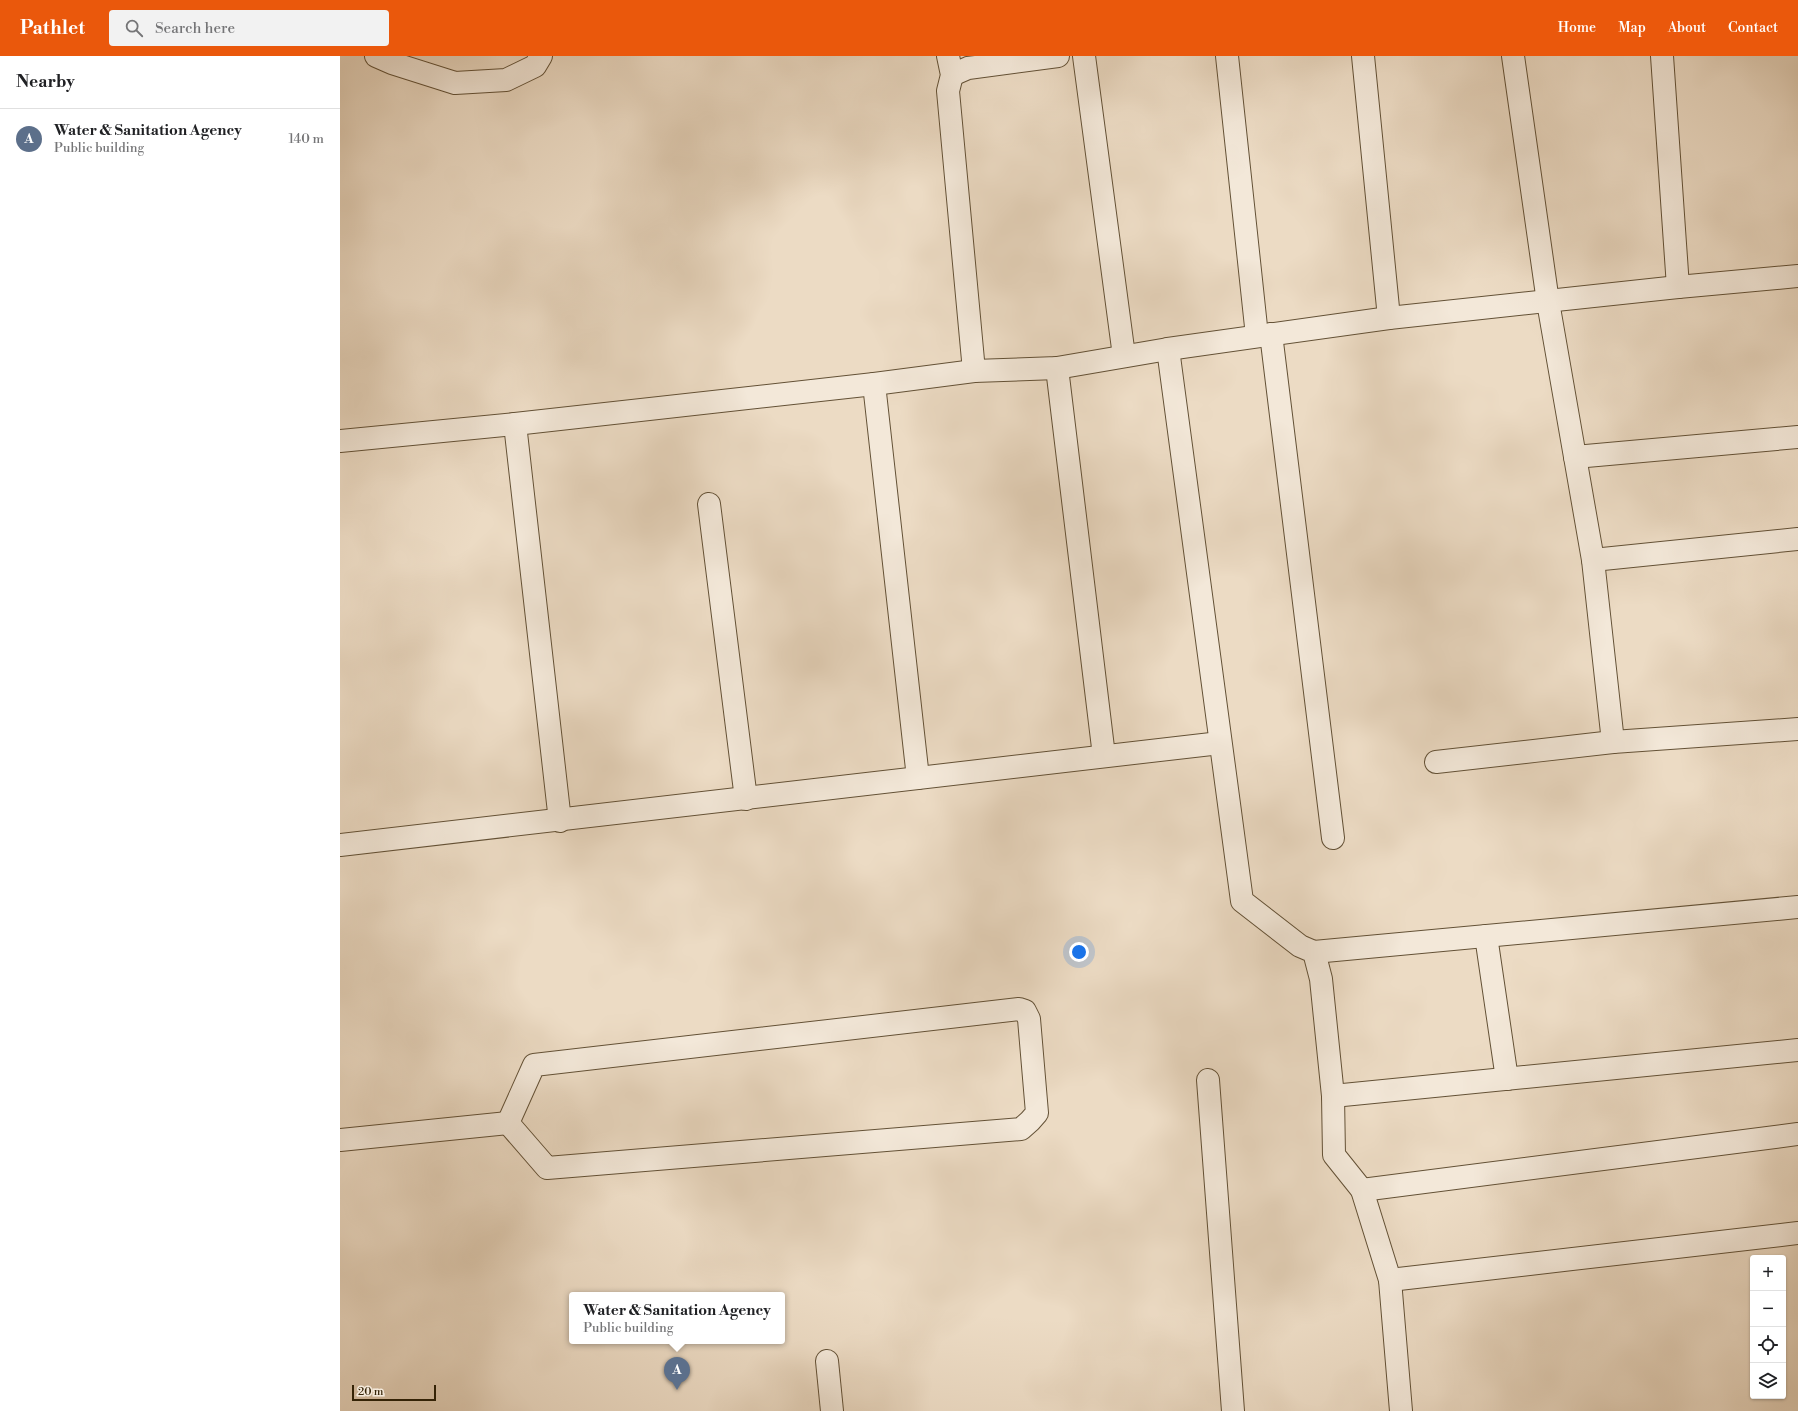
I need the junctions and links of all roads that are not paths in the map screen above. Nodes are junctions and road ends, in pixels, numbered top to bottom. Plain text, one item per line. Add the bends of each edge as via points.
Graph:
1 (376, 56) edge
2 (541, 56) edge
3 (1058, 56) edge
4 (1084, 56) edge
5 (1227, 56) edge
6 (1363, 56) edge
7 (1513, 56) edge
8 (1662, 56) edge
9 (950, 65) edge
10 (1798, 276) edge
11 (1678, 287) junction
12 (1548, 302) junction
13 (1389, 318) junction
14 (1264, 335) junction
15 (1168, 349) junction
16 (1124, 356) junction
17 (1057, 368) junction
18 (974, 371) junction
19 (874, 384) junction
20 (515, 424) junction
21 (1798, 436) edge
22 (340, 441) edge
23 (1575, 457) junction
24 (709, 504) dead end
25 (1798, 539) edge
26 (1593, 560) junction
27 (1798, 729) edge
28 (1613, 742) junction
29 (1220, 743) junction
30 (1104, 756) junction
31 (1436, 762) dead end
32 (918, 778) junction
33 (746, 799) junction
34 (560, 821) junction
35 (1333, 838) dead end
36 (340, 845) edge
37 (1798, 907) edge
38 (1486, 936) junction
39 (1314, 952) junction
40 (1798, 1050) edge
41 (1506, 1079) junction
42 (1208, 1080) dead end
43 (1333, 1096) junction
44 (508, 1123) junction
45 (1798, 1134) edge
46 (340, 1140) edge
47 (1362, 1190) junction
48 (1798, 1233) edge
49 (1390, 1280) junction
50 (827, 1361) dead end
51 (832, 1411) edge
52 (1233, 1411) edge
53 (1400, 1411) edge

1 - 2 street via 455,83 506,80 535,66
3 - 9 street via 968,68
4 - 16 street
5 - 14 street
6 - 13 street
7 - 12 street
8 - 11 street
9 - 18 street via 948,91
10 - 11 street
11 - 12 street
12 - 13 street
12 - 23 street
13 - 14 street
14 - 15 street
14 - 35 street
15 - 16 street
15 - 29 street
16 - 17 street
17 - 18 street
17 - 30 street
18 - 19 street
19 - 20 street
19 - 32 street
20 - 22 street
20 - 34 street
21 - 23 street
23 - 26 street
24 - 33 street
25 - 26 street
26 - 28 street
27 - 28 street
28 - 31 street
29 - 30 street
29 - 39 street via 1242,901 1300,946
30 - 32 street
32 - 33 street
33 - 34 street
34 - 36 street
37 - 38 street
38 - 39 street
38 - 41 street
39 - 43 street via 1321,979
40 - 41 street
41 - 43 street
42 - 52 street
43 - 47 street via 1334,1155
44 - 44 street via 547,1168 1021,1129 1037,1113 1029,1018 1025,1011 1019,1009 534,1065
44 - 46 street
45 - 47 street
47 - 49 street
48 - 49 street
49 - 53 street
50 - 51 street

